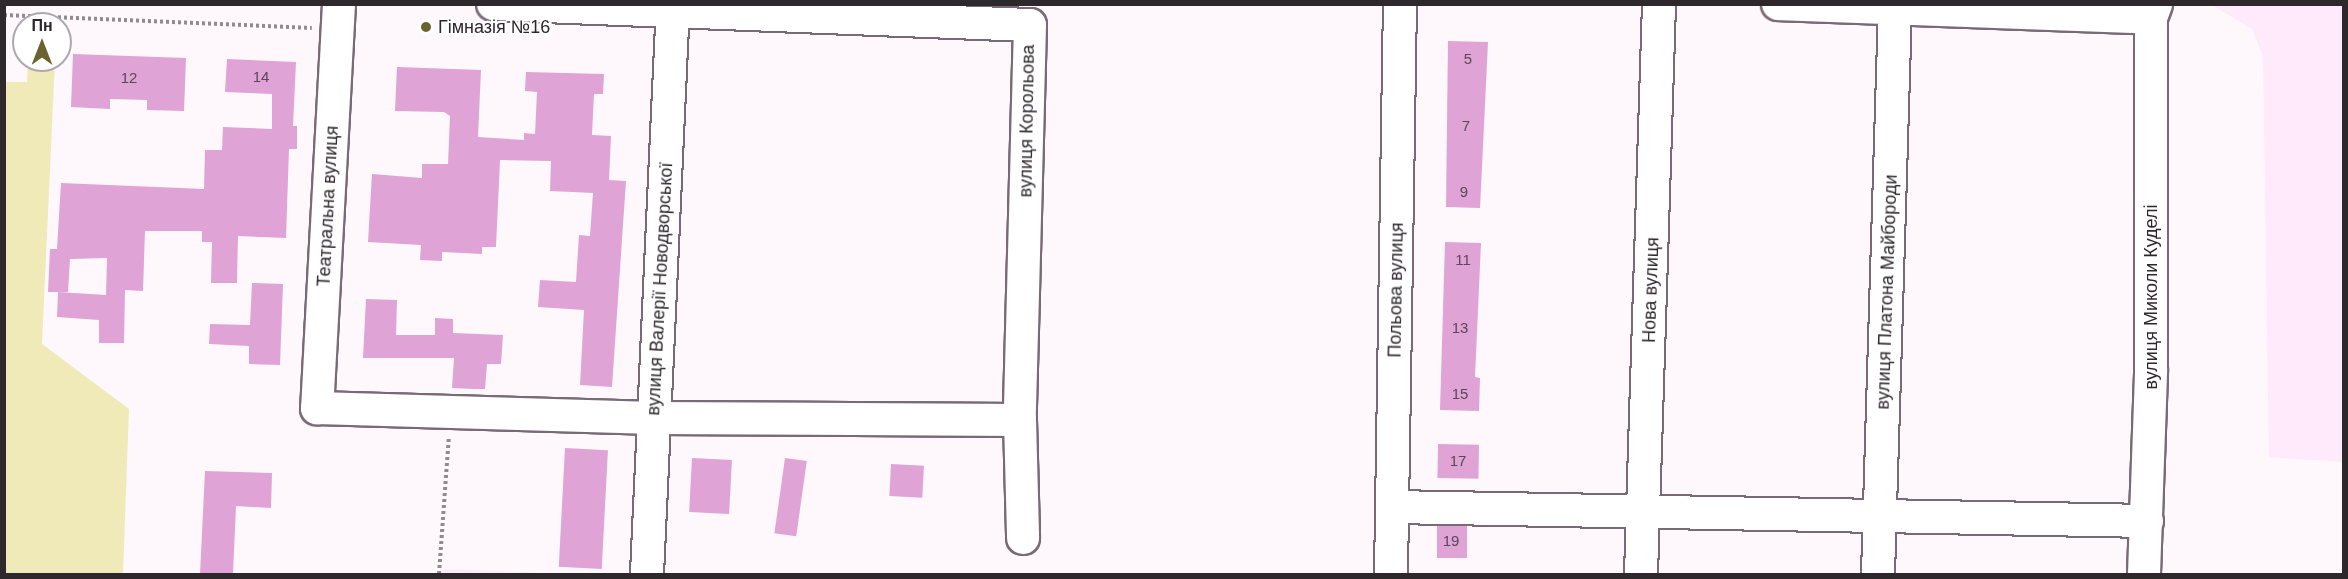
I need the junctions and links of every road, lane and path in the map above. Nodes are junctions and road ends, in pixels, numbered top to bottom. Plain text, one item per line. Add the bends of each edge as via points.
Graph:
1 (493, 4) edge
2 (1400, 4) edge
3 (1659, 4) edge
4 (1778, 4) edge
5 (673, 8) edge
6 (1895, 9) junction
7 (2154, 11) edge
8 (4, 15) edge
9 (339, 17) edge
10 (451, 412) junction
11 (654, 418) junction
12 (1020, 420) junction
13 (1392, 507) junction
14 (1644, 511) junction
15 (1880, 516) junction
16 (2147, 521) junction
17 (1023, 538) dead end
18 (439, 574) edge
19 (647, 574) edge
20 (1391, 574) edge
21 (1641, 574) edge
22 (1878, 574) edge
23 (2144, 574) edge

1 - 5 street, вулиця Корольова
2 - 13 street, Польова вулиця
3 - 14 street, Нова вулиця
4 - 6 street
5 - 11 street, вулиця Валерії Новодворської
5 - 12 street, вулиця Корольова via 1030,25
6 - 7 street
6 - 15 street, вулиця Платона Майбороди
7 - 16 street, вулиця Миколи Куделі
8 - 9 path
9 - 10 street, Театральна вулиця via 317,408
10 - 11 street
10 - 18 path
11 - 12 street
11 - 19 street, вулиця Валерії Новодворської
12 - 17 street, вулиця Корольова
13 - 14 street
13 - 20 street, Польова вулиця
14 - 15 street
14 - 21 street, Нова вулиця
15 - 16 street
15 - 22 street, вулиця Платона Майбороди
16 - 23 street, вулиця Миколи Куделі

